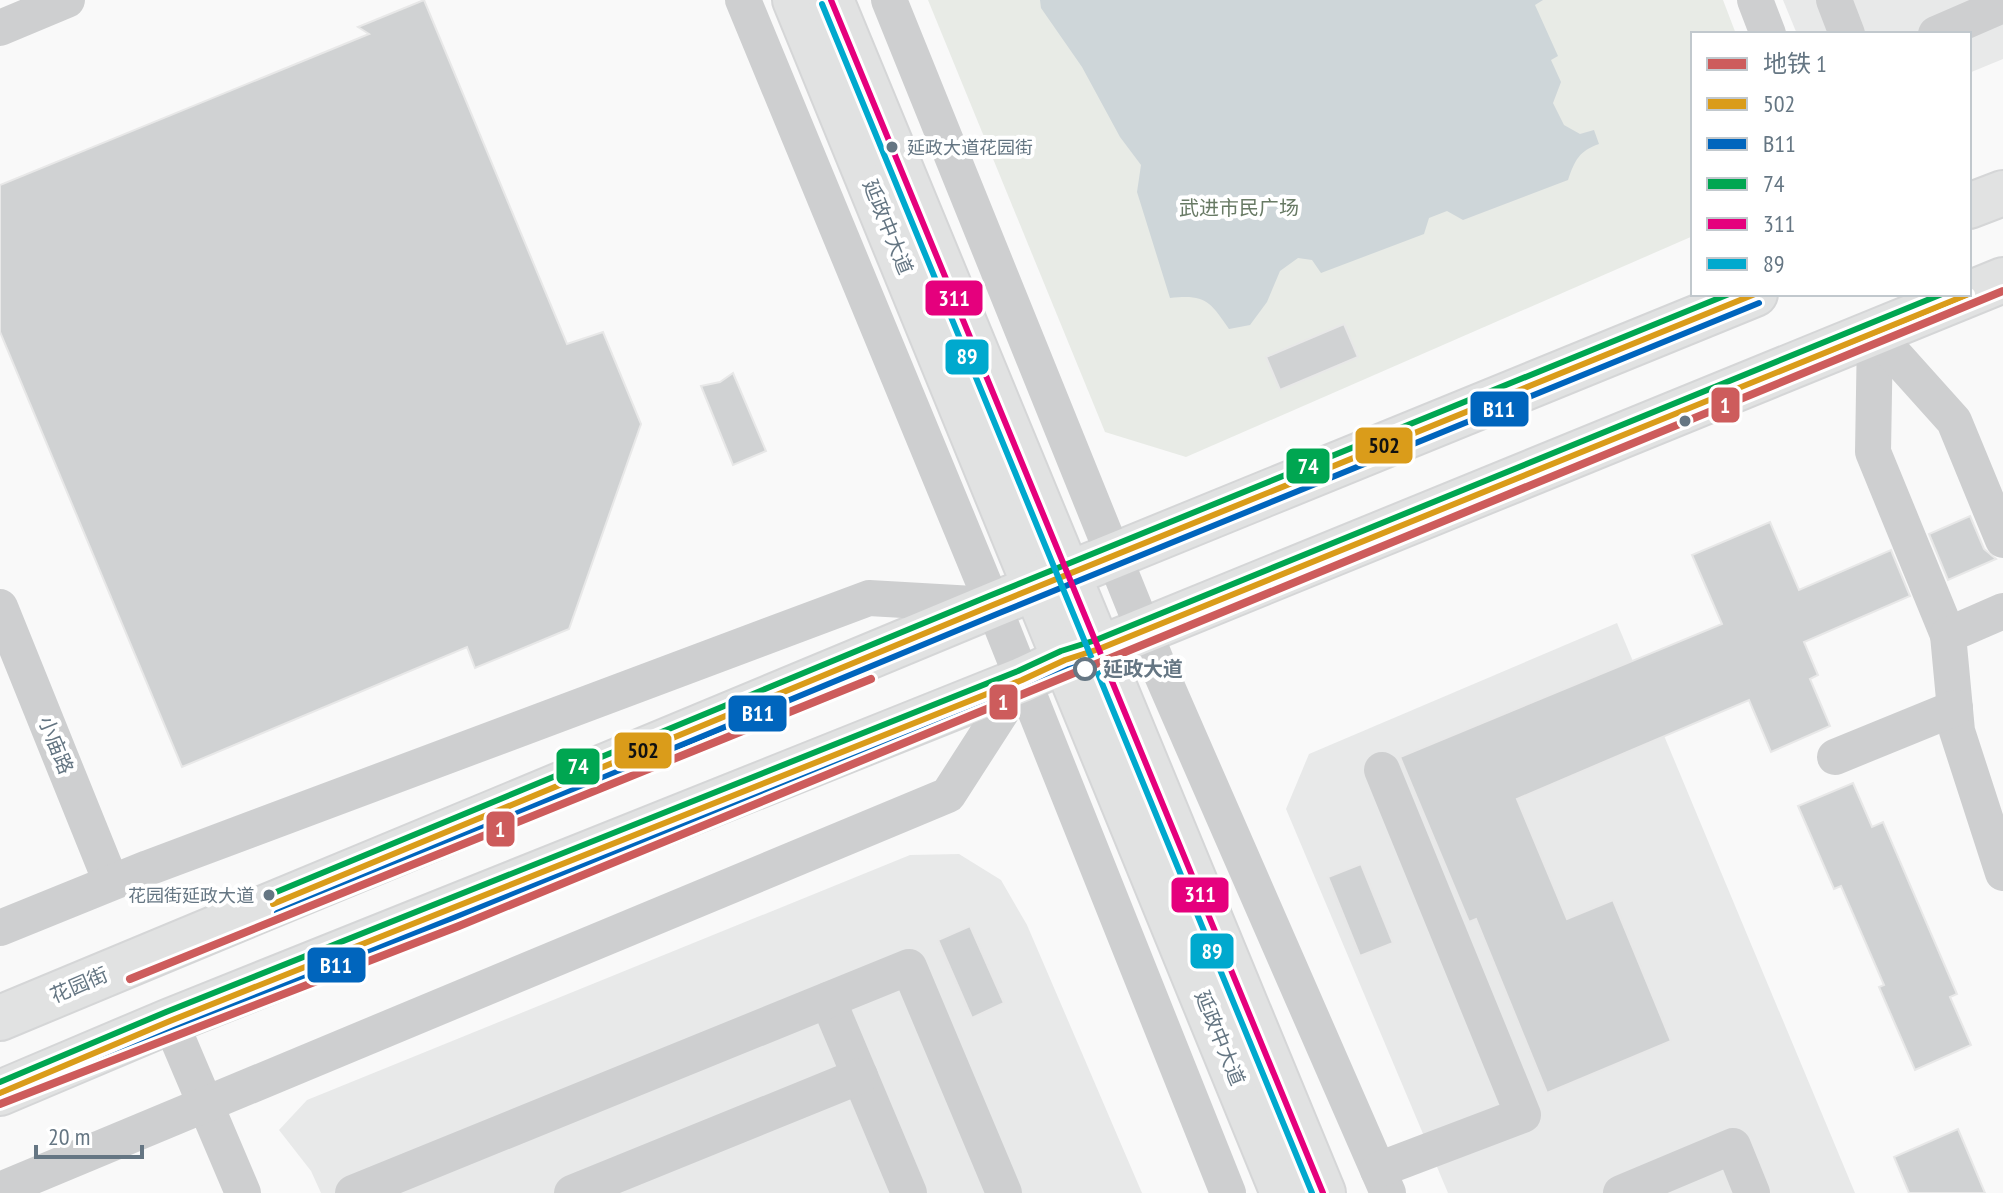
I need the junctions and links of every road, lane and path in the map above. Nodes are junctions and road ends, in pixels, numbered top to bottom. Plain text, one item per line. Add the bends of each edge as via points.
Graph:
1 (67, 0) edge
2 (743, 0) edge
3 (795, 0) edge
4 (831, 0) edge
5 (889, 0) edge
6 (1755, 0) edge
7 (1834, 0) edge
8 (2003, 5) edge
9 (0, 28) edge
10 (1767, 32) edge
11 (1846, 32) edge
12 (1941, 32) edge
13 (2003, 193) edge
14 (1971, 205) edge
15 (2003, 280) edge
16 (1971, 293) edge
17 (1750, 296) edge
18 (1964, 296) edge
19 (1875, 333) junction
20 (2003, 540) edge
21 (1115, 555) junction
22 (1051, 581) junction
23 (993, 605) junction
24 (0, 607) edge
25 (2003, 611) edge
26 (1146, 629) junction
27 (1948, 635) junction
28 (1082, 655) junction
29 (1022, 680) junction
30 (1955, 708) junction
31 (1835, 757) dead end
32 (1382, 770) dead end
33 (2003, 873) edge
34 (111, 882) junction
35 (0, 928) edge
36 (828, 1000) junction
37 (0, 1018) edge
38 (170, 1021) junction
39 (860, 1076) junction
40 (0, 1093) edge
41 (206, 1105) junction
42 (1383, 1182) edge
43 (0, 1190) edge
44 (243, 1193) edge
45 (353, 1193) edge
46 (572, 1193) edge
47 (909, 1193) edge
48 (1004, 1193) edge
49 (1228, 1193) edge
50 (1283, 1193) edge
51 (1323, 1193) edge
52 (1621, 1193) edge
53 (1752, 1193) edge

1 - 9 street
2 - 23 street
3 - 22 main road, 延政中大道
4 - 22 main road, 延政中大道
5 - 21 street
6 - 10 street
7 - 11 street
8 - 12 street
13 - 14 main road
15 - 16 main road
17 - 21 main road, 花园街
18 - 19 main road
19 - 20 street via 1954,421
19 - 26 main road
19 - 27 street via 1873,452
21 - 22 main road, 花园街
21 - 26 street
22 - 23 main road, 花园街
22 - 28 main road
23 - 29 street
23 - 34 street via 869,598
23 - 37 main road, 花园街
24 - 34 street, 小庙路
25 - 27 street
26 - 28 main road
26 - 42 street
27 - 30 street
28 - 29 main road
28 - 50 main road, 延政中大道
28 - 51 main road, 延政中大道
29 - 38 main road
29 - 41 street via 948,795
29 - 49 street
30 - 31 street
30 - 33 street via 1957,731
32 - 42 street via 1523,1115
34 - 35 street
36 - 39 street
36 - 45 street
36 - 48 street via 909,967
38 - 40 main road
38 - 41 street
39 - 46 street
39 - 47 street
41 - 43 street
41 - 44 street
52 - 53 street via 1733,1146

